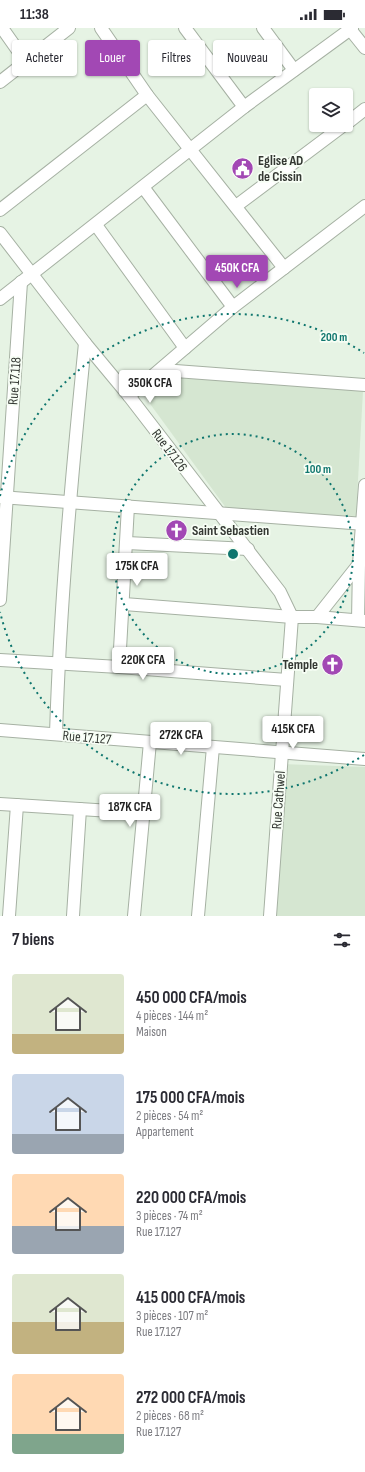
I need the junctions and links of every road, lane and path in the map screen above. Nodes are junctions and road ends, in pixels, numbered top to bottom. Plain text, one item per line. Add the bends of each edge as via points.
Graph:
1 (2, 28) edge
2 (69, 28) edge
3 (101, 28) edge
4 (185, 28) edge
5 (263, 28) edge
6 (351, 28) edge
7 (54, 40) edge
8 (12, 42) edge
9 (365, 48) edge
10 (294, 70) junction
11 (12, 73) edge
12 (0, 82) edge
13 (147, 95) junction
14 (244, 107) junction
15 (365, 109) edge
16 (353, 118) edge
17 (334, 132) edge
18 (191, 149) junction
19 (143, 187) junction
20 (236, 206) junction
21 (365, 206) edge
22 (0, 210) edge
23 (96, 225) junction
24 (0, 233) edge
25 (284, 268) junction
26 (33, 274) junction
27 (21, 282) junction
28 (0, 299) edge
29 (234, 307) junction
30 (85, 343) junction
31 (185, 348) junction
32 (162, 370) junction
33 (365, 385) edge
34 (129, 396) junction
35 (365, 485) edge
36 (3, 498) edge
37 (69, 501) junction
38 (128, 506) junction
39 (219, 514) junction
40 (363, 524) edge
41 (127, 543) junction
42 (248, 549) junction
43 (359, 564) junction
44 (0, 600) edge
45 (124, 604) junction
46 (292, 617) junction
47 (317, 617) junction
48 (362, 621) edge
49 (0, 660) edge
50 (58, 665) junction
51 (119, 667) junction
52 (287, 680) junction
53 (0, 730) edge
54 (56, 734) junction
55 (150, 742) junction
56 (212, 747) junction
57 (281, 752) junction
58 (365, 759) edge
59 (0, 804) edge
60 (18, 805) junction
61 (80, 809) junction
62 (143, 813) junction
63 (0, 916) edge
64 (4, 916) edge
65 (9, 916) edge
66 (73, 916) edge
67 (134, 916) edge
68 (198, 916) edge
69 (270, 916) edge

1 - 8 street
2 - 7 street
3 - 13 street
4 - 14 street
5 - 10 street
6 - 9 street
6 - 10 street
10 - 14 street
11 - 12 street
13 - 18 street
13 - 22 street
14 - 18 street
15 - 16 street
17 - 20 street
18 - 19 street
18 - 20 street
19 - 23 street
19 - 29 street
20 - 25 street
21 - 25 street
23 - 26 street
23 - 31 street
24 - 26 street, Rue 17.126
25 - 29 street
26 - 27 street
26 - 30 street, Rue 17.126
27 - 28 street
27 - 36 street, Rue 17.118
29 - 31 street
30 - 34 street, Rue 17.126
30 - 37 street
31 - 32 street
32 - 33 street
32 - 34 street
34 - 39 street, Rue 17.126
35 - 40 street
36 - 37 street
36 - 44 street, Rue 17.118
37 - 38 street
37 - 50 street
38 - 39 street
38 - 41 street
39 - 40 street
39 - 42 street, Rue 17.126
40 - 43 street
41 - 42 street
41 - 45 street
42 - 46 street, Rue 17.126 via 280,592
43 - 47 street
43 - 48 street
45 - 46 street
45 - 51 street
46 - 47 street
46 - 52 street, Rue Cathwel
47 - 48 street
49 - 50 street
50 - 51 street
50 - 54 street
51 - 52 street
52 - 57 street, Rue Cathwel
53 - 54 street, Rue 17.127
54 - 55 street, Rue 17.127
55 - 56 street, Rue 17.127
55 - 62 street
56 - 57 street, Rue 17.127
56 - 68 street
57 - 58 street, Rue 17.127
57 - 69 street, Rue Cathwel
59 - 60 street
60 - 61 street
60 - 65 street
61 - 62 street
61 - 66 street
62 - 67 street
63 - 64 street

